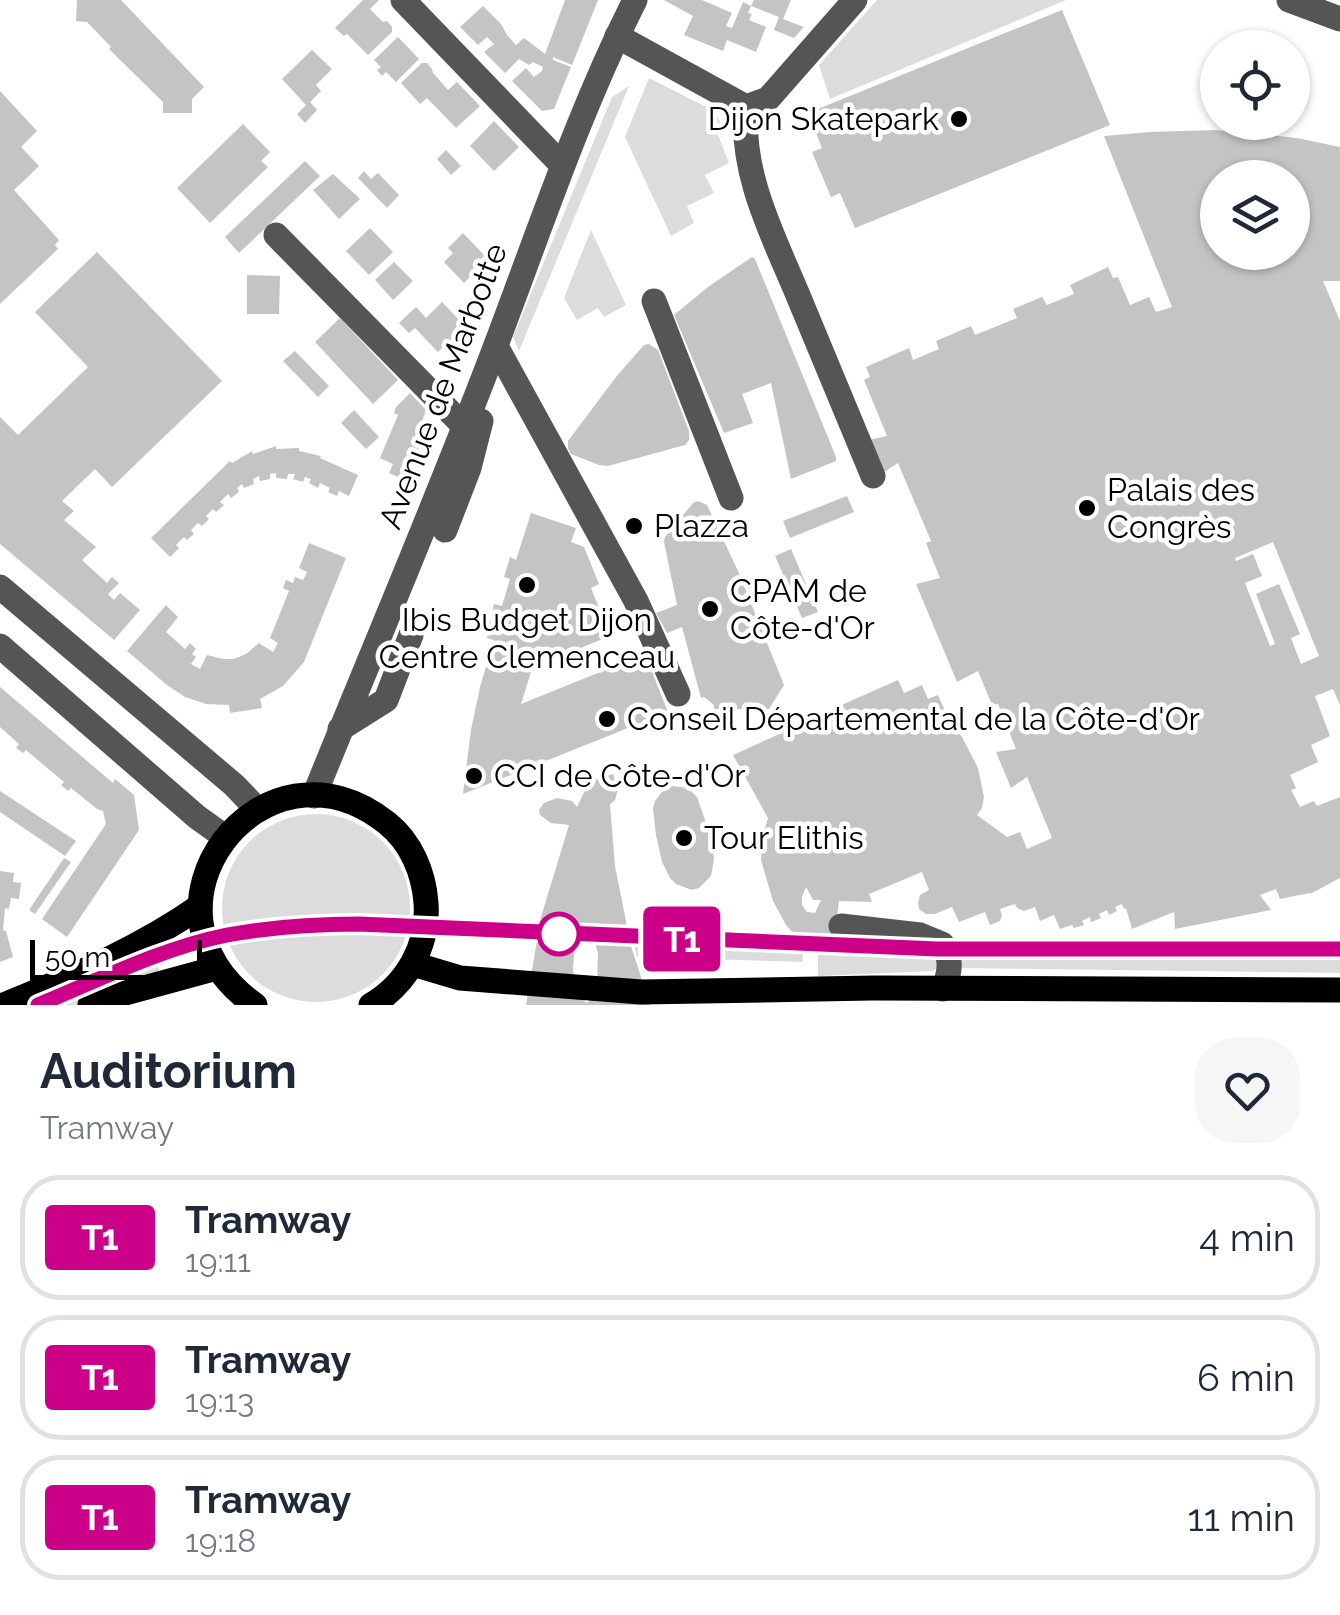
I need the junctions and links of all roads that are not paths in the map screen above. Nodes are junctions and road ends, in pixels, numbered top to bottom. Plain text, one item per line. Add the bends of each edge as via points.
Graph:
1 (403, 0) edge
2 (635, 0) edge
3 (855, 0) edge
4 (1289, 0) edge
5 (1340, 18) edge
6 (617, 36) junction
7 (746, 107) junction
8 (562, 165) junction
9 (276, 235) dead end
10 (654, 301) dead end
11 (496, 346) junction
12 (482, 380) junction
13 (464, 426) junction
14 (872, 476) dead end
15 (731, 498) dead end
16 (446, 530) dead end
17 (0, 586) edge
18 (412, 635) dead end
19 (0, 646) edge
20 (678, 694) dead end
21 (340, 729) junction
22 (314, 796) junction
23 (258, 810) junction
24 (225, 837) junction
25 (200, 906) junction
26 (841, 926) dead end
27 (413, 964) junction
28 (217, 968) junction
29 (943, 989) junction
30 (1340, 990) edge
31 (875, 996) edge
32 (1119, 998) edge
33 (378, 1003) edge
34 (4, 1005) edge
35 (90, 1005) edge
36 (255, 1005) edge

1 - 8 street
2 - 6 street, Avenue de Marbotte
3 - 7 street via 768,99
4 - 5 street
6 - 7 street
6 - 8 street, Avenue de Marbotte
7 - 14 street via 746,153 762,205
8 - 11 street, Avenue de Marbotte
9 - 13 street
10 - 15 street
11 - 12 street, Avenue de Marbotte
11 - 20 street via 636,601
12 - 13 street, Avenue de Marbotte
12 - 16 street via 482,417
13 - 21 street, Avenue de Marbotte
17 - 23 street
18 - 21 street via 386,700
19 - 24 street
21 - 22 street, Avenue de Marbotte
22 - 23 main road
22 - 27 main road via 376,814 412,854 426,906
23 - 24 main road
24 - 25 main road via 204,877
25 - 28 main road via 204,941
25 - 34 main road via 110,961
26 - 29 street via 920,935 942,944 949,958
27 - 31 main road via 460,978 641,992
27 - 33 main road
28 - 35 main road
28 - 36 main road
29 - 31 main road
29 - 32 main road
30 - 32 main road

